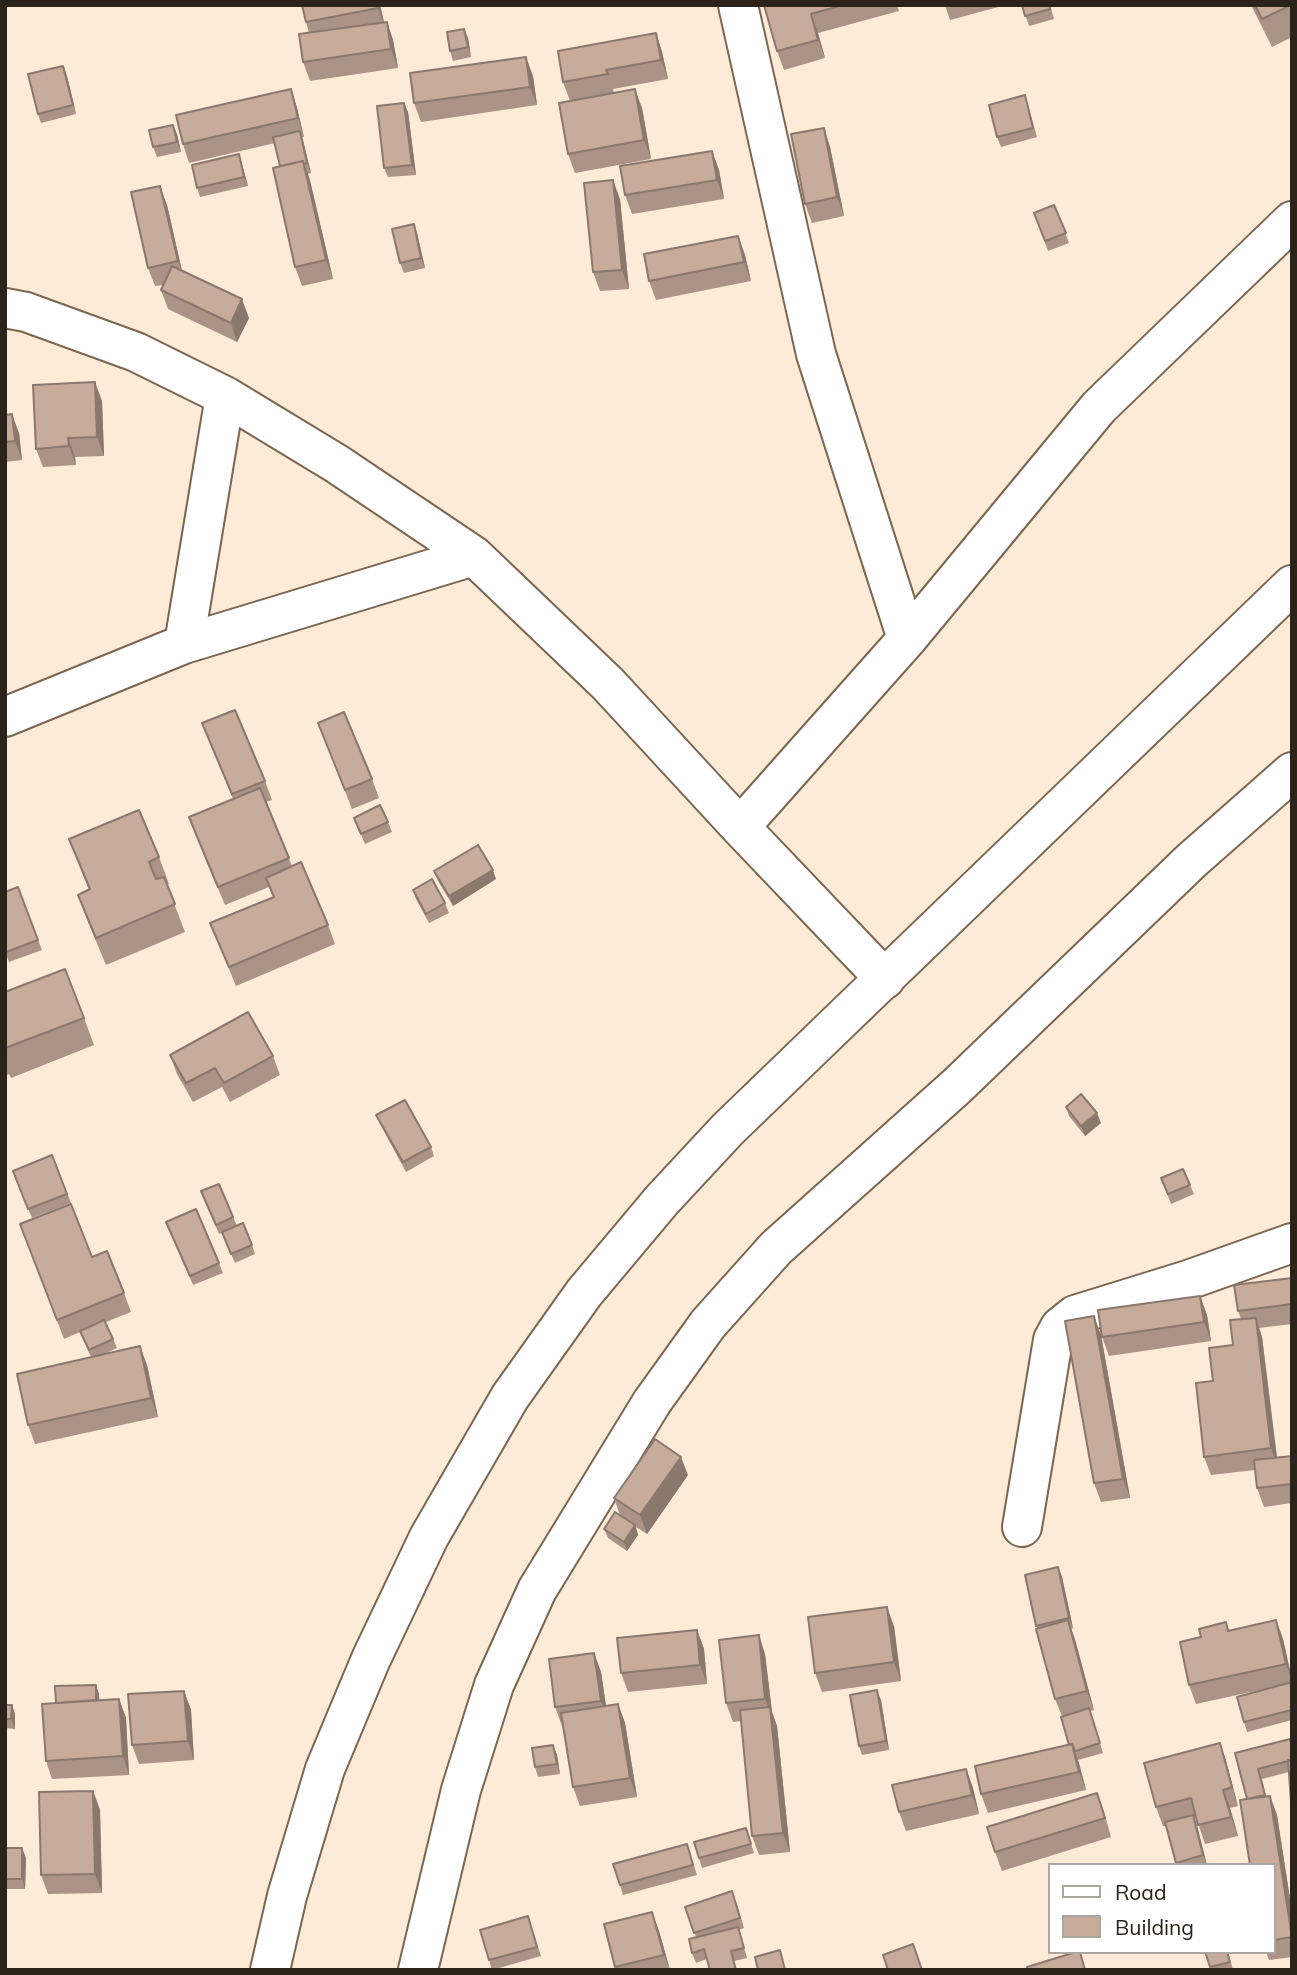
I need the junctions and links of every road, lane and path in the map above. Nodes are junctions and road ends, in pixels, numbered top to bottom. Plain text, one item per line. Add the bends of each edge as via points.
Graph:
1 (738, 5) edge
2 (1292, 221) edge
3 (5, 309) edge
4 (225, 396) junction
5 (474, 556) junction
6 (1292, 585) edge
7 (907, 639) junction
8 (184, 644) junction
9 (5, 717) edge
10 (1292, 772) edge
11 (740, 827) junction
12 (885, 979) junction
13 (1292, 1243) edge
14 (1022, 1527) dead end
15 (270, 1970) edge
16 (418, 1970) edge

1 - 7 street via 816,354
2 - 7 street via 1099,407
3 - 4 street via 26,312 136,352
4 - 5 street
4 - 8 street
5 - 8 street
5 - 11 street via 608,684
6 - 12 street
7 - 11 street
8 - 9 street
10 - 16 street via 1191,861 957,1086 776,1248 708,1324 652,1402 537,1590 495,1685 461,1790
11 - 12 street
12 - 15 street via 727,1129 662,1200 583,1293 510,1397 429,1537 371,1658 325,1769
13 - 14 street via 1076,1315 1060,1327 1053,1340

